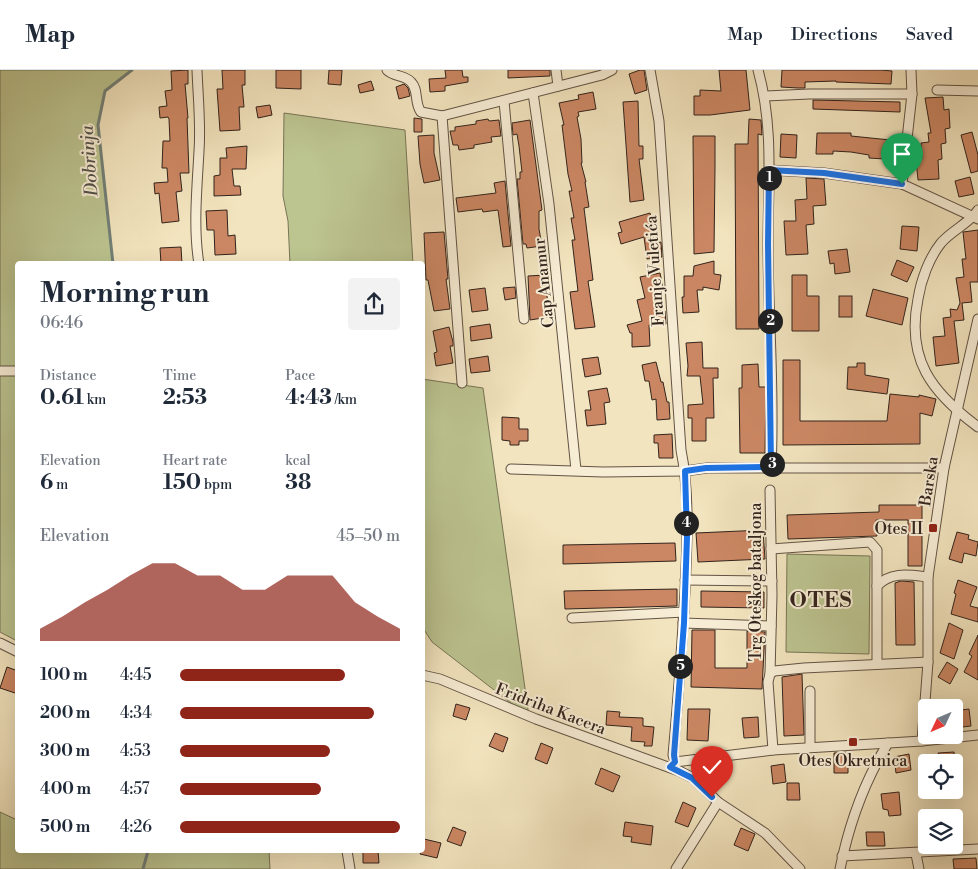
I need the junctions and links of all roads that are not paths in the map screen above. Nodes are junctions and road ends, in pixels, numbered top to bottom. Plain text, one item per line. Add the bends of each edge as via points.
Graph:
1 (197, 70) edge
2 (387, 70) edge
3 (556, 70) edge
4 (612, 70) edge
5 (650, 70) edge
6 (758, 70) edge
7 (911, 70) edge
8 (558, 86) junction
9 (937, 90) dead end
10 (978, 90) edge
11 (533, 93) junction
12 (912, 94) junction
13 (766, 96) junction
14 (504, 100) junction
15 (442, 116) junction
16 (769, 170) junction
17 (902, 184) junction
18 (977, 215) edge
19 (198, 260) edge
20 (524, 319) dead end
21 (978, 319) edge
22 (0, 371) edge
23 (15, 371) edge
24 (462, 383) dead end
25 (956, 409) junction
26 (978, 427) edge
27 (771, 467) junction
28 (944, 468) junction
29 (511, 469) dead end
30 (576, 470) junction
31 (685, 471) junction
32 (770, 490) dead end
33 (771, 550) junction
34 (928, 577) junction
35 (685, 580) junction
36 (772, 581) junction
37 (877, 586) junction
38 (684, 612) junction
39 (572, 618) dead end
40 (684, 623) junction
41 (771, 626) junction
42 (0, 643) edge
43 (15, 650) edge
44 (928, 662) junction
45 (877, 664) junction
46 (770, 674) junction
47 (425, 676) edge
48 (810, 691) dead end
49 (925, 699) edge
50 (978, 735) edge
51 (963, 737) edge
52 (918, 741) edge
53 (888, 743) junction
54 (810, 747) junction
55 (773, 750) junction
56 (672, 764) junction
57 (718, 802) junction
58 (978, 849) edge
59 (347, 853) edge
60 (916, 854) junction
61 (842, 856) junction
62 (350, 869) edge
63 (676, 869) edge
64 (800, 869) edge
65 (840, 869) edge
66 (919, 869) edge

1 - 19 street
2 - 15 street via 409,79 421,112
3 - 8 street
4 - 8 street
5 - 31 street, Franje Vuletića via 659,121
6 - 13 street
7 - 12 street
8 - 11 street
9 - 10 street
11 - 14 street
11 - 30 street, Cap Anamur via 549,204
12 - 13 street
12 - 17 street
13 - 16 street
14 - 15 street
14 - 20 street, Cap Anamur
15 - 24 street
16 - 17 street via 824,173
16 - 27 street
17 - 18 street
18 - 25 street via 955,229 941,244 921,284 913,324 916,348 924,371
21 - 25 street, Barska
22 - 23 street
25 - 26 street
25 - 28 street, Barska
27 - 28 street
27 - 31 street
28 - 34 street, Barska
29 - 30 street
30 - 31 street
31 - 35 street
32 - 33 street, Trg Oteškog bataljona
33 - 36 street, Trg Oteškog bataljona
33 - 37 street via 870,542 877,550
34 - 37 street via 888,577
34 - 44 street, Barska
35 - 36 street
35 - 38 street
36 - 41 street, Trg Oteškog bataljona
37 - 45 street
38 - 39 street
38 - 40 street
40 - 41 street
40 - 56 street
41 - 46 street, Trg Oteškog bataljona
42 - 43 street
44 - 45 street, Trg Oteškog bataljona
44 - 49 street, Barska
45 - 46 street, Trg Oteškog bataljona via 779,670
46 - 55 street, Trg Oteškog bataljona
47 - 56 street, Fridriha Kacera via 536,720
48 - 54 street
50 - 51 street
52 - 53 street
53 - 54 street
53 - 61 street via 855,808
54 - 55 street
55 - 56 street
56 - 57 street, Fridriha Kacera
57 - 63 street
57 - 64 street, Fridriha Kacera via 765,833
58 - 60 street
59 - 62 street
60 - 61 street
60 - 66 street
61 - 65 street

